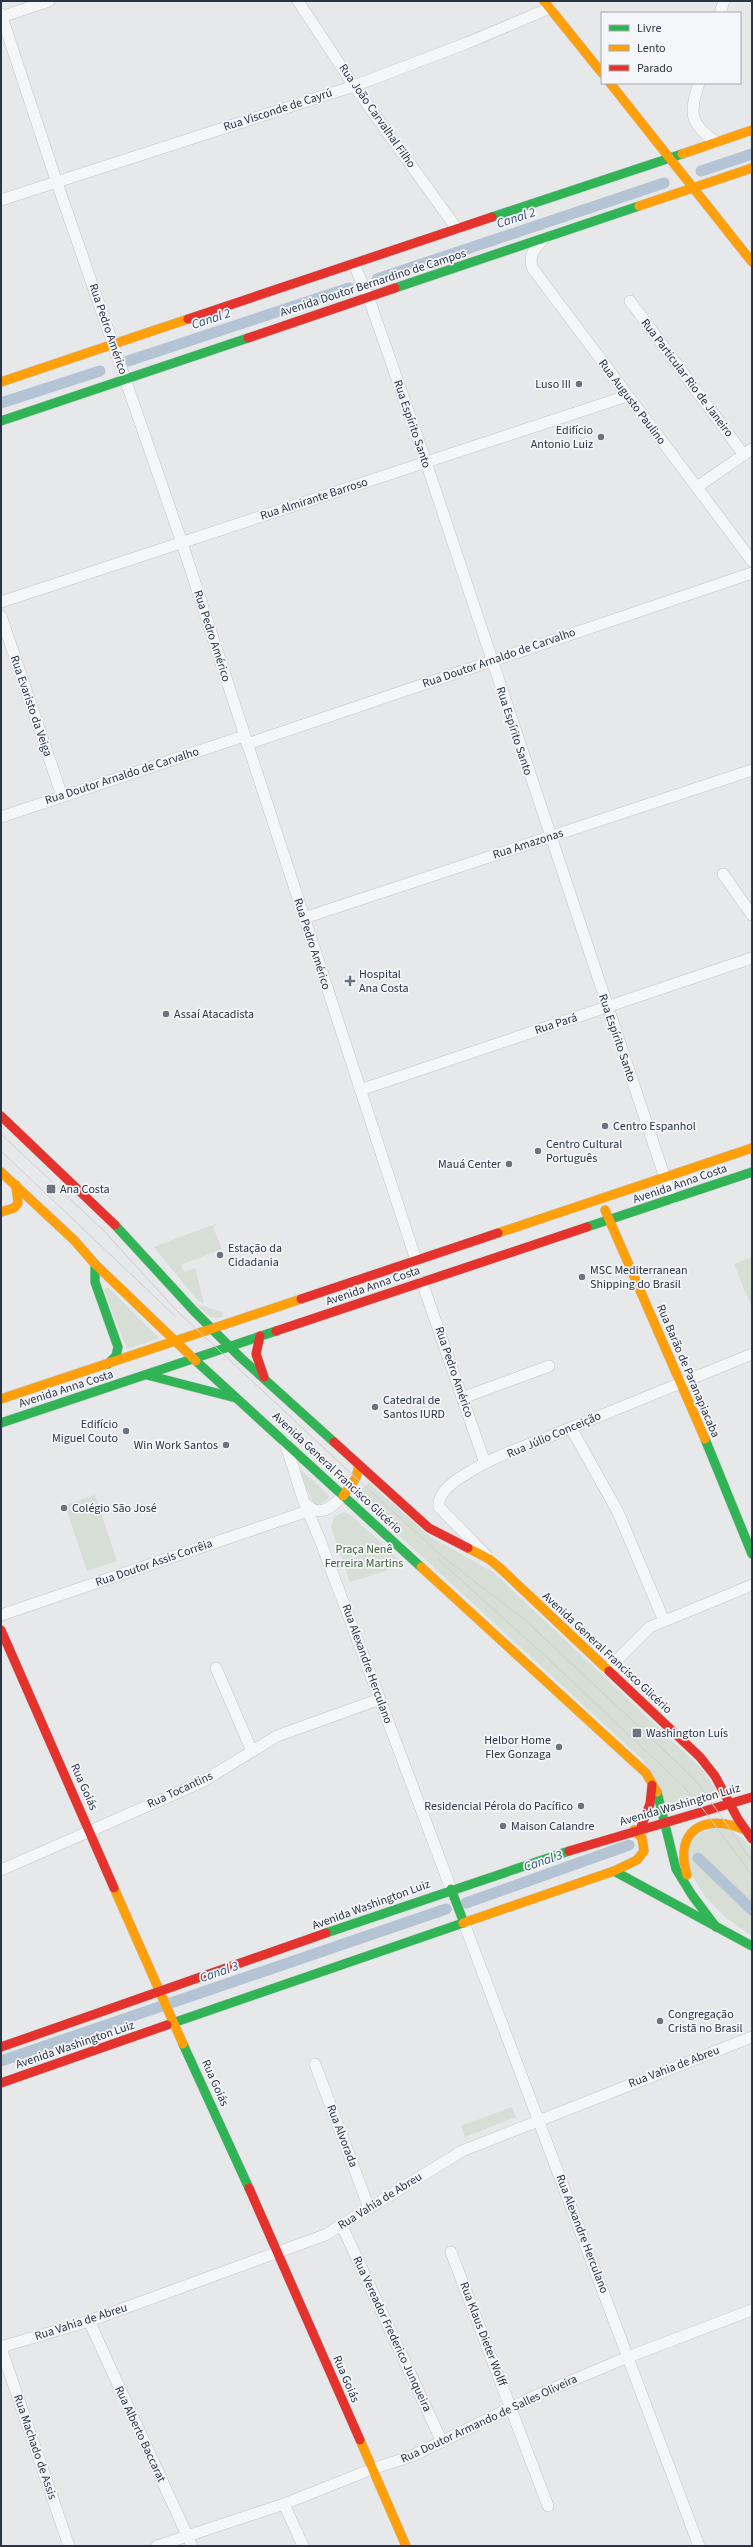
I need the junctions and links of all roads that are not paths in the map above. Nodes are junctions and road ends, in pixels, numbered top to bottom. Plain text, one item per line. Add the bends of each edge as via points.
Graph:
1 (49, 1) edge
2 (298, 1) edge
3 (724, 1) edge
4 (547, 5) edge
5 (720, 12) edge
6 (1, 16) edge
7 (601, 72) edge
8 (611, 84) edge
9 (699, 84) edge
10 (354, 86) junction
11 (752, 130) edge
12 (716, 142) junction
13 (670, 158) junction
14 (752, 168) edge
15 (56, 180) junction
16 (694, 187) junction
17 (1, 200) edge
18 (458, 230) junction
19 (544, 240) junction
20 (752, 262) edge
21 (354, 264) junction
22 (368, 296) junction
23 (630, 301) dead end
24 (114, 344) junction
25 (125, 380) junction
26 (1, 382) edge
27 (627, 396) junction
28 (1, 421) edge
29 (748, 452) edge
30 (426, 462) junction
31 (698, 487) junction
32 (182, 543) junction
33 (752, 561) edge
34 (752, 574) edge
35 (1, 602) edge
36 (1, 616) edge
37 (491, 660) junction
38 (245, 740) junction
39 (752, 770) edge
40 (62, 796) junction
41 (1, 817) edge
42 (549, 837) junction
43 (723, 874) dead end
44 (752, 915) edge
45 (304, 918) junction
46 (752, 958) edge
47 (607, 1007) junction
48 (360, 1090) junction
49 (1, 1116) edge
50 (752, 1148) edge
51 (1, 1172) edge
52 (752, 1172) edge
53 (665, 1177) junction
54 (16, 1185) junction
55 (600, 1199) junction
56 (672, 1199) junction
57 (1, 1212) edge
58 (609, 1220) junction
59 (95, 1264) junction
60 (418, 1272) junction
61 (212, 1328) junction
62 (260, 1336) junction
63 (174, 1341) junction
64 (230, 1346) junction
65 (752, 1354) edge
66 (194, 1359) junction
67 (108, 1364) junction
68 (549, 1366) dead end
69 (147, 1375) junction
70 (265, 1379) junction
71 (682, 1384) junction
72 (239, 1398) junction
73 (462, 1398) junction
74 (1, 1399) edge
75 (1, 1423) edge
76 (571, 1428) junction
77 (284, 1439) junction
78 (485, 1463) junction
79 (359, 1465) junction
80 (343, 1496) junction
81 (306, 1507) junction
82 (752, 1554) edge
83 (489, 1559) junction
84 (752, 1585) edge
85 (1, 1615) edge
86 (664, 1621) junction
87 (1, 1630) edge
88 (216, 1668) dead end
89 (607, 1670) junction
90 (380, 1699) junction
91 (252, 1751) junction
92 (652, 1782) junction
93 (752, 1797) edge
94 (729, 1803) junction
95 (676, 1817) junction
96 (664, 1820) junction
97 (637, 1828) junction
98 (743, 1829) junction
99 (90, 1830) junction
100 (666, 1834) junction
101 (752, 1839) edge
102 (1, 1870) edge
103 (614, 1871) junction
104 (452, 1892) junction
105 (703, 1909) junction
106 (462, 1918) junction
107 (716, 1927) junction
108 (752, 1946) edge
109 (161, 1996) junction
110 (176, 2024) junction
111 (752, 2037) edge
112 (1, 2047) edge
113 (315, 2064) dead end
114 (1, 2083) edge
115 (539, 2119) junction
116 (369, 2208) junction
117 (342, 2226) junction
118 (451, 2252) dead end
119 (279, 2253) junction
120 (752, 2310) edge
121 (89, 2321) junction
122 (1, 2348) edge
123 (628, 2357) junction
124 (511, 2407) junction
125 (442, 2442) junction
126 (372, 2469) junction
127 (284, 2504) junction
128 (548, 2506) dead end
129 (190, 2542) edge
130 (69, 2546) edge
131 (157, 2546) edge
132 (303, 2546) edge
133 (406, 2546) edge
134 (699, 2546) edge

1 - 6 street
2 - 10 street, Rua João Carvalhal Filho
3 - 5 street
4 - 7 main road
4 - 10 street, Rua Visconde de Cayrú via 467,43
6 - 15 street, Rua Pedro Américo
8 - 13 main road
9 - 12 street via 692,114 700,129
10 - 15 street, Rua Visconde de Cayrú
10 - 18 street, Rua João Carvalhal Filho
11 - 12 main road, Avenida Doutor Bernardino de Campos
12 - 13 main road, Avenida Doutor Bernardino de Campos
13 - 16 main road
13 - 18 main road, Avenida Doutor Bernardino de Campos
14 - 16 main road, Avenida Doutor Bernardino de Campos
15 - 17 street, Rua Visconde de Cayrú
15 - 24 street, Rua Pedro Américo
16 - 19 main road, Avenida Doutor Bernardino de Campos
16 - 20 main road
18 - 21 main road, Avenida Doutor Bernardino de Campos
19 - 22 main road, Avenida Doutor Bernardino de Campos
19 - 27 street, Rua Augusto Paulino via 531,256 533,268
21 - 22 street, Rua Espírito Santo
21 - 24 main road, Avenida Doutor Bernardino de Campos
22 - 25 main road, Avenida Doutor Bernardino de Campos
22 - 30 street, Rua Espírito Santo
23 - 29 street, Rua Particular Rio de Janeiro
24 - 25 street, Rua Pedro Américo
24 - 26 main road, Avenida Doutor Bernardino de Campos
25 - 28 main road, Avenida Doutor Bernardino de Campos
25 - 32 street, Rua Pedro Américo
27 - 30 street, Rua Almirante Barroso
27 - 31 street, Rua Augusto Paulino
29 - 31 street
30 - 32 street, Rua Almirante Barroso
30 - 37 street, Rua Espírito Santo
31 - 33 street, Rua Augusto Paulino
32 - 35 street, Rua Almirante Barroso
32 - 38 street, Rua Pedro Américo
34 - 37 street, Rua Doutor Arnaldo de Carvalho
36 - 40 street, Rua Evaristo da Veiga
37 - 38 street, Rua Doutor Arnaldo de Carvalho
37 - 42 street, Rua Espírito Santo
38 - 40 street, Rua Doutor Arnaldo de Carvalho
38 - 45 street, Rua Pedro Américo
39 - 42 street, Rua Amazonas
40 - 41 street, Rua Doutor Arnaldo de Carvalho
42 - 45 street, Rua Amazonas
42 - 47 street, Rua Espírito Santo
43 - 44 street
45 - 48 street, Rua Pedro Américo
46 - 47 street, Rua Pará
47 - 48 street, Rua Pará
47 - 53 street, Rua Espírito Santo
48 - 60 street, Rua Pedro Américo
49 - 61 main road, Avenida General Francisco Glicério via 103,1211
50 - 53 main road, Avenida Anna Costa
51 - 54 main road, Avenida General Francisco Glicério
52 - 56 main road, Avenida Anna Costa
53 - 55 main road, Avenida Anna Costa
53 - 56 street, Rua Espírito Santo
54 - 57 main road via 18,1202 14,1208
54 - 59 main road, Avenida General Francisco Glicério via 74,1240
55 - 58 main road, Rua Barão de Paranapiacaba
55 - 60 main road, Avenida Anna Costa
56 - 58 main road, Avenida Anna Costa
58 - 60 main road, Avenida Anna Costa
58 - 71 main road, Rua Barão de Paranapiacaba
59 - 63 main road, Avenida General Francisco Glicério
59 - 67 main road via 95,1282 118,1347 116,1356
60 - 61 main road, Avenida Anna Costa
60 - 62 main road, Avenida Anna Costa via 378,1297
60 - 73 street, Rua Pedro Américo
61 - 63 main road, Avenida Anna Costa
61 - 64 main road, Avenida General Francisco Glicério
62 - 64 main road, Avenida Anna Costa
62 - 70 main road via 256,1354
63 - 66 main road, Avenida General Francisco Glicério
63 - 67 main road, Avenida Anna Costa
64 - 66 main road, Avenida Anna Costa
64 - 70 main road, Avenida General Francisco Glicério
65 - 71 street, Rua Júlio Conceição
66 - 69 main road, Avenida Anna Costa
66 - 72 main road, Avenida General Francisco Glicério
67 - 74 main road, Avenida Anna Costa
68 - 73 street
69 - 72 main road
69 - 75 main road, Avenida Anna Costa
70 - 79 main road, Avenida General Francisco Glicério
71 - 76 street, Rua Júlio Conceição
71 - 82 main road, Rua Barão de Paranapiacaba
72 - 77 main road, Avenida General Francisco Glicério
73 - 78 street, Rua Pedro Américo
76 - 78 street, Rua Júlio Conceição
76 - 86 street via 618,1512
77 - 80 main road, Avenida General Francisco Glicério
77 - 81 street, Rua Alexandre Herculano
78 - 83 street, Rua Júlio Conceição via 457,1480 442,1494 438,1503 441,1511 477,1544
79 - 80 main road via 356,1478
79 - 83 main road, Avenida General Francisco Glicério via 429,1528
80 - 81 street via 319,1512
80 - 92 main road, Avenida General Francisco Glicério via 646,1773
81 - 85 street, Rua Doutor Assis Corrêia
81 - 90 street, Rua Alexandre Herculano
83 - 89 main road, Avenida General Francisco Glicério
84 - 86 street
86 - 89 street via 650,1627
87 - 99 main road, Rua Goiás
88 - 91 street
89 - 94 main road, Avenida General Francisco Glicério via 704,1762
90 - 91 street, Rua Tocantins via 277,1736
90 - 104 street, Rua Alexandre Herculano
91 - 99 street, Rua Tocantins via 202,1782
92 - 96 main road, Avenida General Francisco Glicério
92 - 97 main road via 650,1804
93 - 94 main road, Avenida Washington Luiz
94 - 95 main road, Avenida Washington Luiz
94 - 98 main road, Avenida General Francisco Glicério
95 - 96 main road, Avenida Washington Luiz
95 - 100 main road
96 - 97 main road, Avenida Washington Luiz
96 - 100 main road, Avenida General Francisco Glicério
97 - 103 main road, Avenida Washington Luiz via 644,1851 637,1860
97 - 104 main road, Avenida Washington Luiz
98 - 101 main road, Avenida General Francisco Glicério
98 - 105 main road via 731,1823 718,1821 701,1826 686,1838 684,1864
99 - 102 street, Rua Tocantins
99 - 109 main road, Rua Goiás
100 - 105 main road, Avenida General Francisco Glicério via 678,1873
103 - 106 main road, Avenida Washington Luiz
103 - 107 main road
104 - 106 main road
104 - 109 main road, Avenida Washington Luiz
105 - 107 main road, Avenida General Francisco Glicério
106 - 110 main road, Avenida Washington Luiz
106 - 115 street, Rua Alexandre Herculano
107 - 108 main road, Avenida General Francisco Glicério
109 - 110 main road, Rua Goiás
109 - 112 main road, Avenida Washington Luiz
110 - 114 main road, Avenida Washington Luiz
110 - 119 main road, Rua Goiás
111 - 115 street, Rua Vahia de Abreu
113 - 116 street, Rua Alvorada
115 - 116 street, Rua Vahia de Abreu via 462,2151
115 - 123 street, Rua Alexandre Herculano
116 - 117 street, Rua Vahia de Abreu
117 - 119 street, Rua Vahia de Abreu
117 - 125 street, Rua Vereador Frederico Junqueira
118 - 124 street, Rua Klaus Dieter Wolff
119 - 121 street, Rua Vahia de Abreu
119 - 126 main road, Rua Goiás
120 - 123 street, Rua Doutor Armando de Salles Oliveira
121 - 122 street, Rua Vahia de Abreu
121 - 129 street, Rua Alberto Baccarat
122 - 130 street, Rua Machado de Assis
123 - 124 street, Rua Doutor Armando de Salles Oliveira
123 - 134 street, Rua Alexandre Herculano
124 - 125 street, Rua Doutor Armando de Salles Oliveira
124 - 128 street, Rua Klaus Dieter Wolff
125 - 126 street, Rua Doutor Armando de Salles Oliveira via 412,2456
126 - 127 street, Rua Doutor Armando de Salles Oliveira
126 - 133 main road, Rua Goiás
127 - 129 street, Rua Doutor Armando de Salles Oliveira
127 - 132 street
129 - 131 street, Rua Doutor Armando de Salles Oliveira

